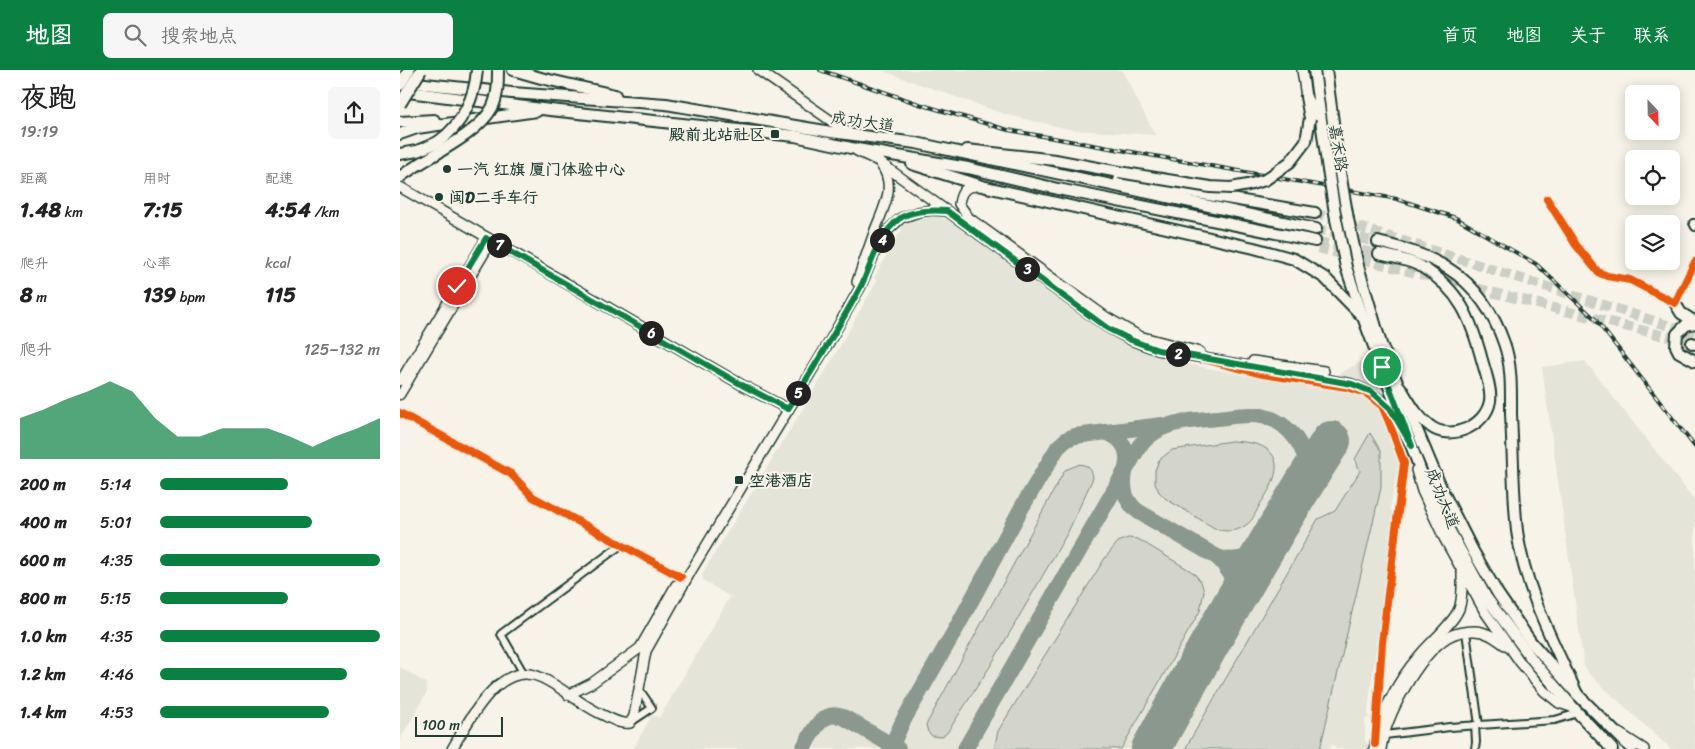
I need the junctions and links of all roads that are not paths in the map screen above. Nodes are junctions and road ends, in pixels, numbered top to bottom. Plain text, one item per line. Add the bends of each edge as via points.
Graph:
1 (409, 70) edge
2 (421, 70) edge
3 (477, 70) edge
4 (498, 70) edge
5 (513, 70) edge
6 (758, 70) edge
7 (1302, 70) edge
8 (1314, 70) edge
9 (1326, 70) edge
10 (400, 81) edge
11 (400, 86) edge
12 (400, 91) edge
13 (1306, 97) joint
14 (400, 104) edge
15 (666, 104) junction
16 (550, 110) junction
17 (1315, 118) junction
18 (468, 121) junction
19 (400, 122) edge
20 (400, 134) edge
21 (850, 134) junction
22 (916, 144) junction
23 (957, 153) junction
24 (400, 154) edge
25 (878, 157) junction
26 (400, 177) edge
27 (982, 186) junction
28 (400, 187) edge
29 (1547, 199) dead end
30 (947, 211) junction
31 (1315, 213) tunnel mouth
32 (1695, 222) edge
33 (1695, 227) edge
34 (1316, 229) tunnel mouth
35 (489, 240) junction
36 (1378, 242) tunnel mouth
37 (1316, 245) tunnel mouth
38 (1379, 254) tunnel mouth
39 (1695, 262) edge
40 (1675, 303) junction
41 (1363, 317) junction
42 (1695, 322) edge
43 (1204, 359) junction
44 (1695, 361) edge
45 (1324, 371) dead end
46 (400, 381) edge
47 (1400, 387) junction
48 (400, 395) edge
49 (786, 408) junction
50 (400, 413) edge
51 (1412, 446) junction
52 (621, 545) junction
53 (1462, 572) junction
54 (681, 577) junction
55 (1466, 632) junction
56 (1511, 649) junction
57 (524, 674) junction
58 (639, 689) junction
59 (1577, 694) junction
60 (568, 695) junction
61 (1576, 711) junction
62 (630, 723) junction
63 (1477, 725) junction
64 (1610, 727) junction
65 (1385, 735) junction
66 (1377, 747) edge
67 (452, 749) edge
68 (1474, 749) edge
69 (1612, 749) edge
70 (1632, 749) edge
71 (1644, 749) edge

1 - 11 main road, bridge
2 - 14 main road, bridge
3 - 24 main road, bridge via 470,102 450,132 418,151
4 - 26 main road, bridge via 492,108 478,126
5 - 15 main road via 600,92
6 - 21 main road
7 - 13 main road
8 - 17 main road, 嘉禾路
9 - 47 main road, 嘉禾路, bridge via 1339,167 1358,266 1381,344
10 - 15 main road, 成功大道
12 - 16 main road, 成功大道
13 - 17 main road
15 - 21 main road, 成功大道
16 - 18 main road
16 - 25 main road, 成功大道 via 795,136
17 - 22 main road, bridge via 1306,141 1290,162 1265,180 1231,188 1055,160
17 - 41 main road, 嘉禾路, bridge via 1346,267
18 - 19 main road
18 - 20 main road via 417,128
21 - 22 main road, 成功大道
22 - 23 main road, 成功大道
23 - 31 main road
23 - 34 main road, 成功大道
25 - 27 main road, 成功大道
25 - 30 main road, 成功大道
25 - 37 main road, 成功大道 via 968,168
25 - 49 main road via 886,172 887,202 856,283
27 - 41 main road, 成功大道 via 1294,259 1325,278
27 - 45 main road via 970,186 960,197 959,204 969,218 1106,317 1139,336 1195,352
28 - 35 main road
29 - 40 street via 1576,245 1598,272 1630,280
30 - 43 main road, 成功大道 via 1107,328 1158,350
30 - 49 main road via 918,212 900,218 888,230 857,294
32 - 33 street
35 - 46 street
35 - 48 street
35 - 49 main road
36 - 59 main road via 1411,250 1450,269 1477,293 1491,314 1504,344 1510,377 1517,532 1523,561 1543,624
38 - 47 main road via 1421,266 1460,300 1470,320 1490,401 1476,424 1446,432 1431,428 1418,415
39 - 40 street
40 - 42 main road via 1681,313
41 - 51 main road, 嘉禾路
42 - 44 main road via 1677,334 1676,346 1679,352
43 - 51 main road, 成功大道 via 1352,384 1372,392 1390,408
43 - 66 street via 1264,374 1353,389 1366,393 1382,406 1404,464 1382,643
47 - 59 main road via 1442,490 1473,551 1532,642
49 - 54 main road
49 - 58 main road via 646,651
50 - 52 street via 511,474 533,497
51 - 53 main road, 成功大道 via 1422,491
51 - 61 main road, 嘉禾路 via 1429,493 1486,596 1534,662
52 - 54 street
52 - 57 street via 501,634
53 - 56 main road, 成功大道
53 - 66 main road via 1463,592 1459,610 1407,671 1394,692 1381,722
54 - 60 main road via 640,648 592,684
55 - 56 main road via 1490,634
55 - 63 street
55 - 65 main road via 1449,636 1424,660 1400,696
56 - 61 main road, 成功大道 via 1544,691
57 - 60 main road via 540,677
57 - 67 main road via 512,676 491,691
58 - 62 main road
58 - 62 street via 652,708
59 - 64 main road
60 - 62 main road via 617,722
61 - 63 street via 1555,720
61 - 69 main road, 嘉禾路
63 - 65 street
63 - 68 street
64 - 70 main road
64 - 71 main road
65 - 66 main road

